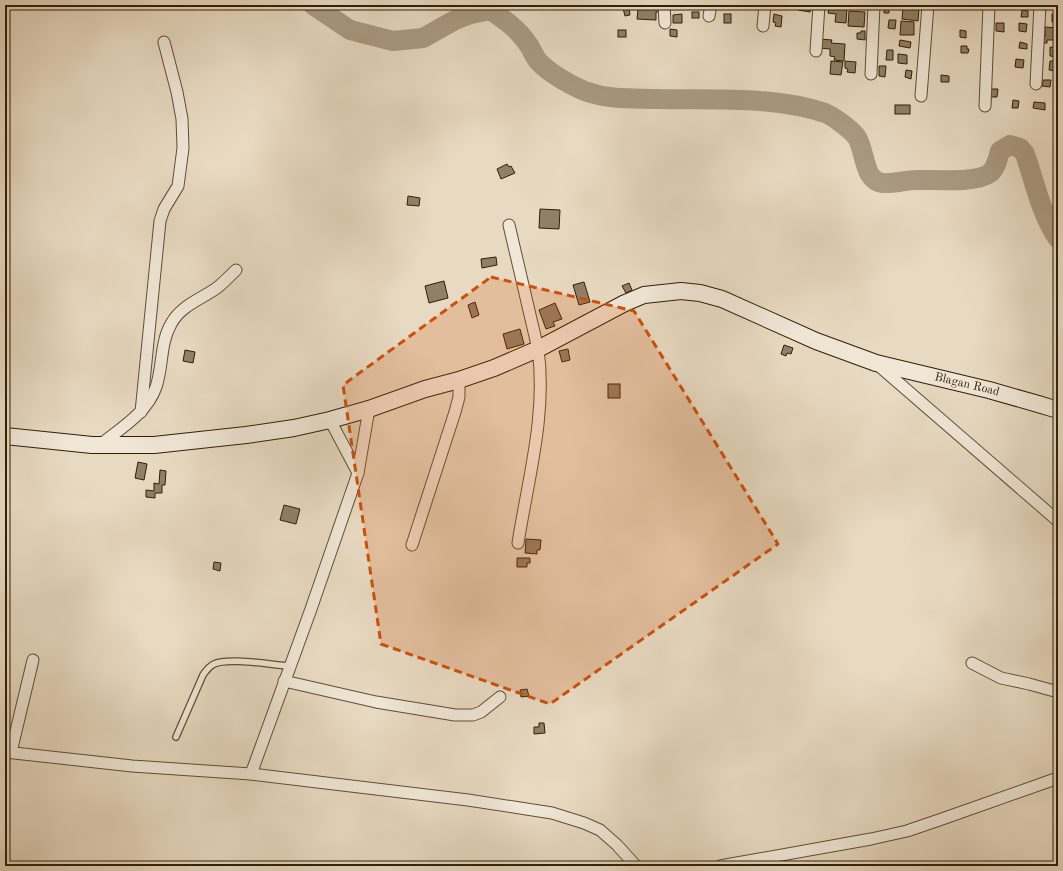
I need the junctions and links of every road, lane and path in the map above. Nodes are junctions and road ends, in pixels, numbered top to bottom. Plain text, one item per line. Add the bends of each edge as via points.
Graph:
1 (664, 5) edge
2 (765, 5) edge
3 (819, 5) edge
4 (874, 5) edge
5 (928, 5) edge
6 (989, 5) edge
7 (1040, 5) edge
8 (665, 23) dead end
9 (763, 26) dead end
10 (164, 42) dead end
11 (816, 51) dead end
12 (871, 74) dead end
13 (1036, 84) dead end
14 (921, 96) dead end
15 (985, 106) dead end
16 (509, 225) dead end
17 (236, 270) dead end
18 (538, 349) junction
19 (876, 363) junction
20 (459, 380) junction
21 (369, 409) junction
22 (1058, 410) edge
23 (141, 412) junction
24 (330, 420) junction
25 (5, 436) edge
26 (100, 445) junction
27 (358, 472) junction
28 (1058, 521) edge
29 (518, 543) dead end
30 (412, 546) dead end
31 (33, 660) dead end
32 (972, 663) dead end
33 (290, 666) junction
34 (284, 681) junction
35 (1058, 692) edge
36 (500, 697) dead end
37 (176, 737) dead end
38 (8, 752) edge
39 (251, 774) junction
40 (1058, 778) edge
41 (636, 866) edge
42 (720, 866) edge

1 - 8 street
2 - 9 street
3 - 11 street
4 - 12 street
5 - 14 street
6 - 15 street
7 - 13 street
10 - 23 street via 177,92 183,148 178,186 160,221
16 - 18 street
17 - 23 street via 218,287 181,311 171,324 156,386
18 - 19 street, Blagan Road via 644,295 680,291 722,299 816,341
18 - 20 street, Blagan Road
18 - 29 street via 541,388 539,418
19 - 22 street, Blagan Road via 989,390
19 - 28 street
20 - 21 street, Blagan Road
20 - 30 street via 456,412
21 - 24 street, Blagan Road
21 - 27 street
23 - 26 street
24 - 26 street, Blagan Road via 246,435 154,445
24 - 27 street
25 - 26 street, Blagan Road
27 - 33 street
31 - 38 street
32 - 35 street via 1001,678
33 - 34 street
33 - 37 lane via 233,662 214,664 207,668
34 - 36 street via 376,702 460,716 481,712
34 - 39 street
38 - 39 street via 132,766
39 - 41 street via 454,798 552,813 600,830
40 - 42 street via 907,831

